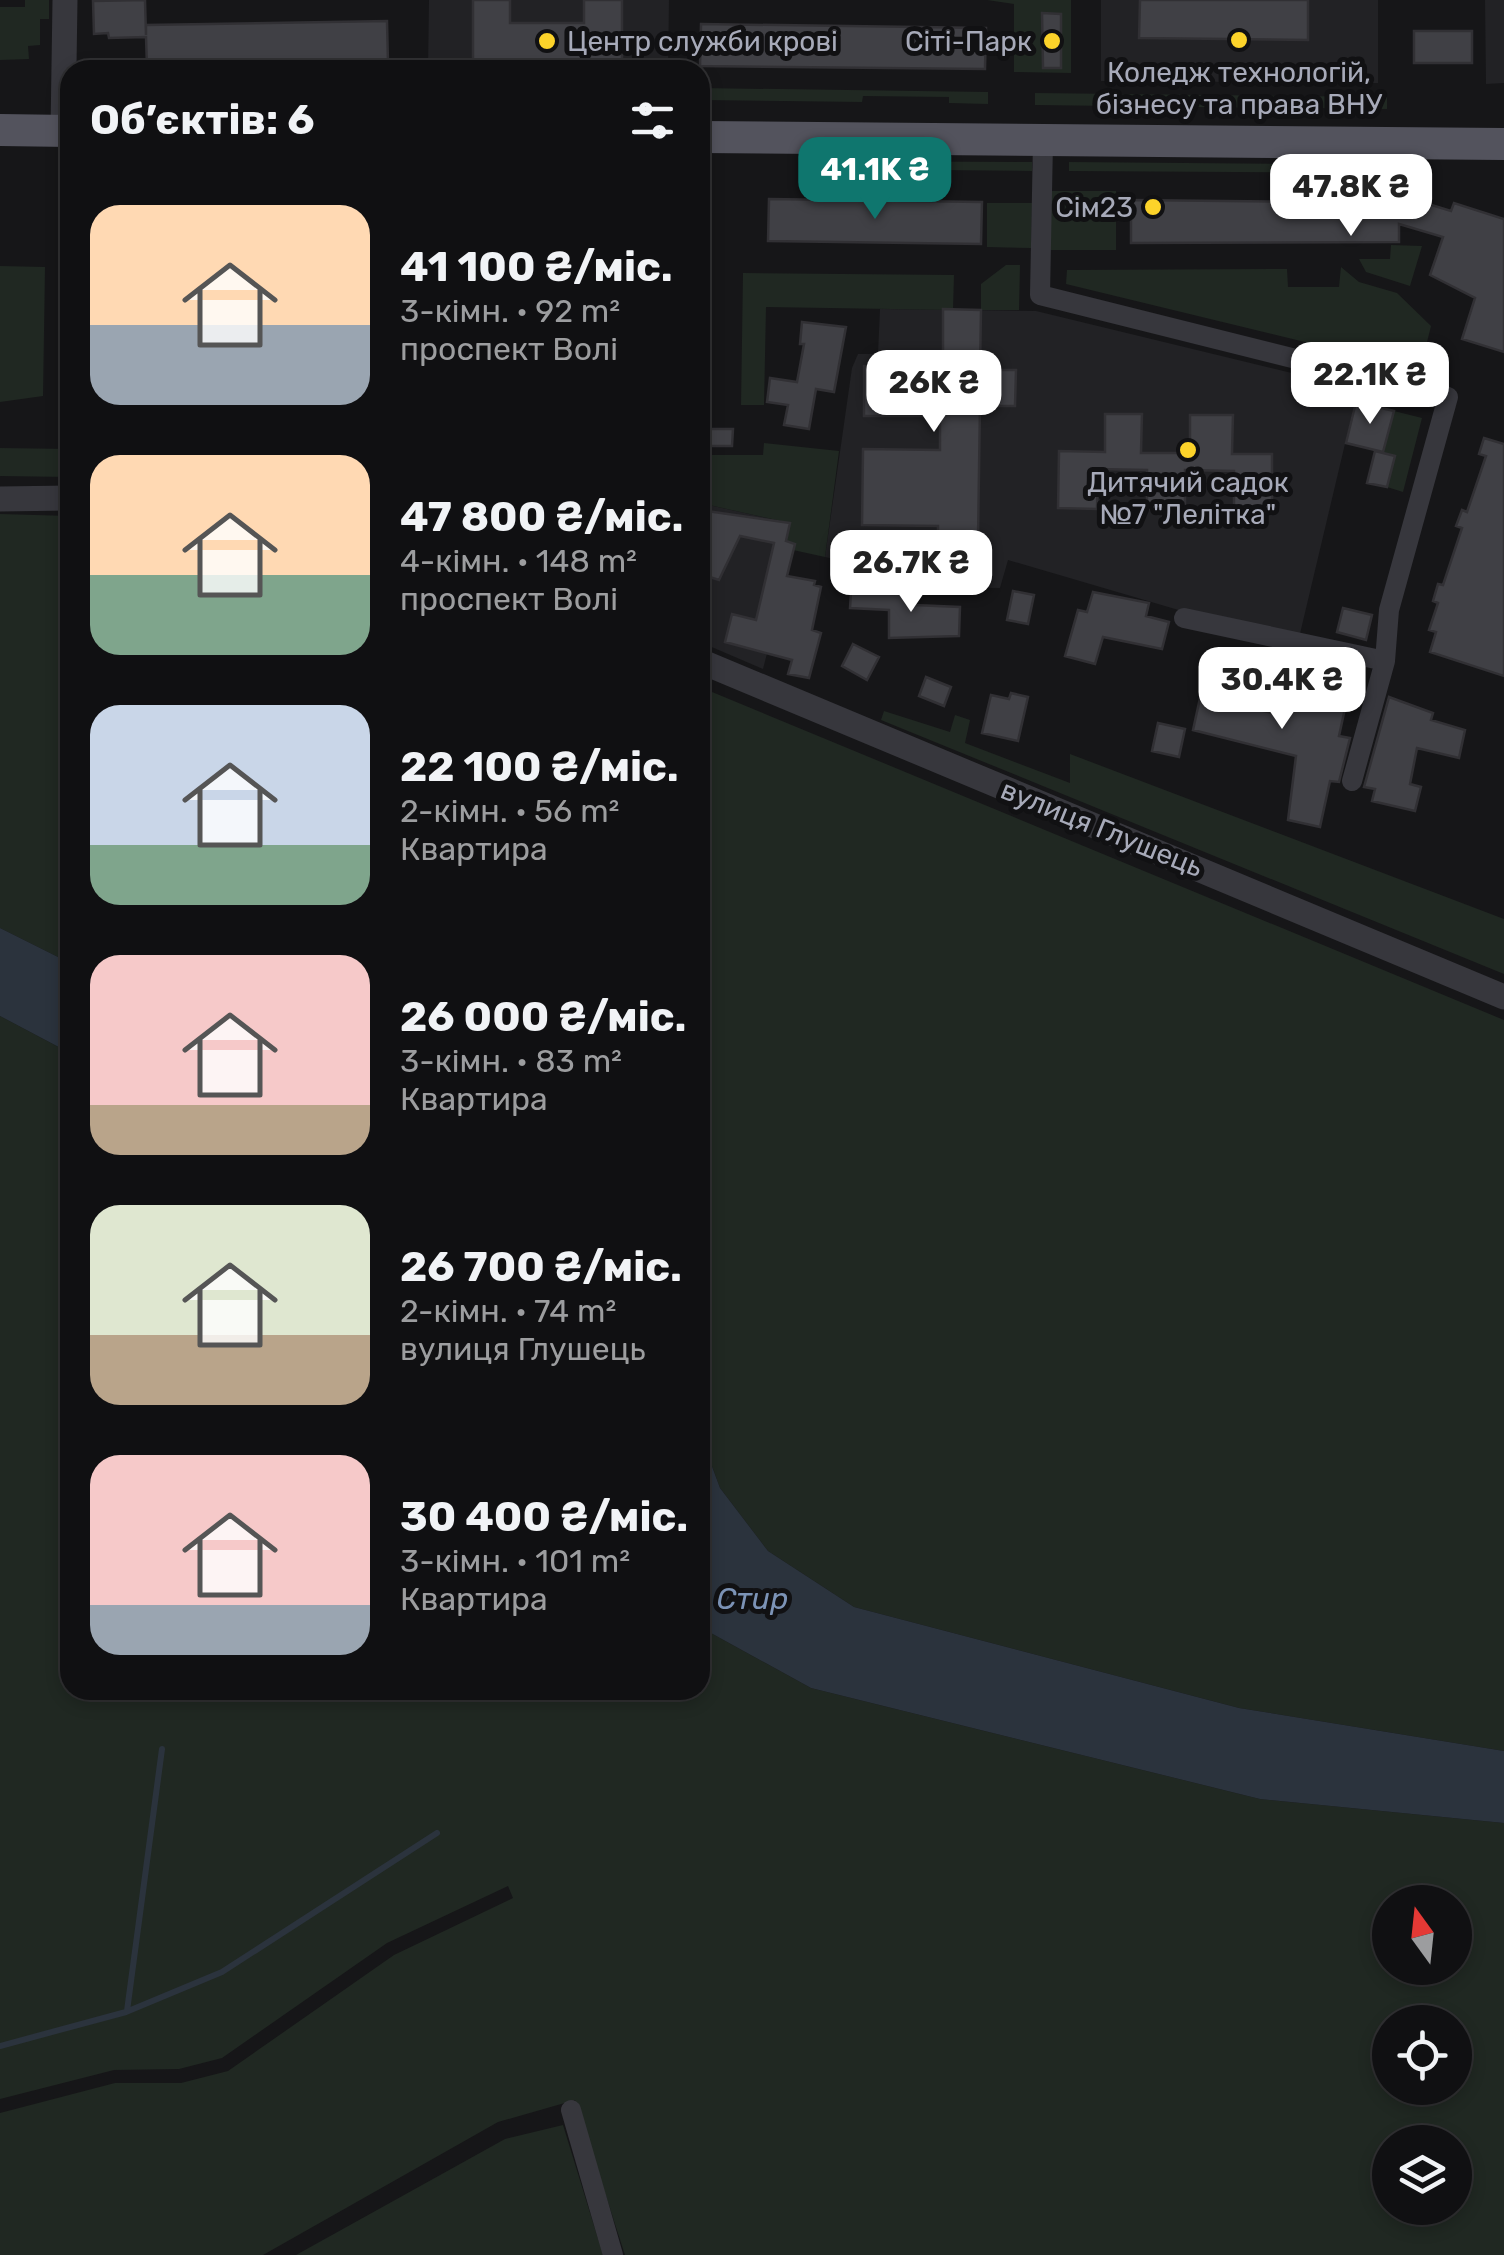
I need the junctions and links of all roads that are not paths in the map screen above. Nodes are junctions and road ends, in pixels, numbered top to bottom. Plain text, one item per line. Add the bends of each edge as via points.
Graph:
1 (65, 0) edge
2 (66, 60) edge
3 (0, 130) edge
4 (60, 131) edge
5 (710, 137) edge
6 (1043, 142) junction
7 (1504, 144) edge
8 (60, 498) edge
9 (0, 499) edge
10 (1184, 618) dead end
11 (1385, 661) junction
12 (710, 665) edge
13 (1352, 781) dead end
14 (1504, 997) edge
15 (571, 2110) dead end
16 (613, 2255) edge

1 - 2 street
3 - 4 main road
5 - 6 main road
6 - 7 main road
6 - 11 street via 1040,295 1448,398 1388,610
8 - 9 street
10 - 11 street
11 - 13 street
12 - 14 street, вулиця Глушець
15 - 16 street

